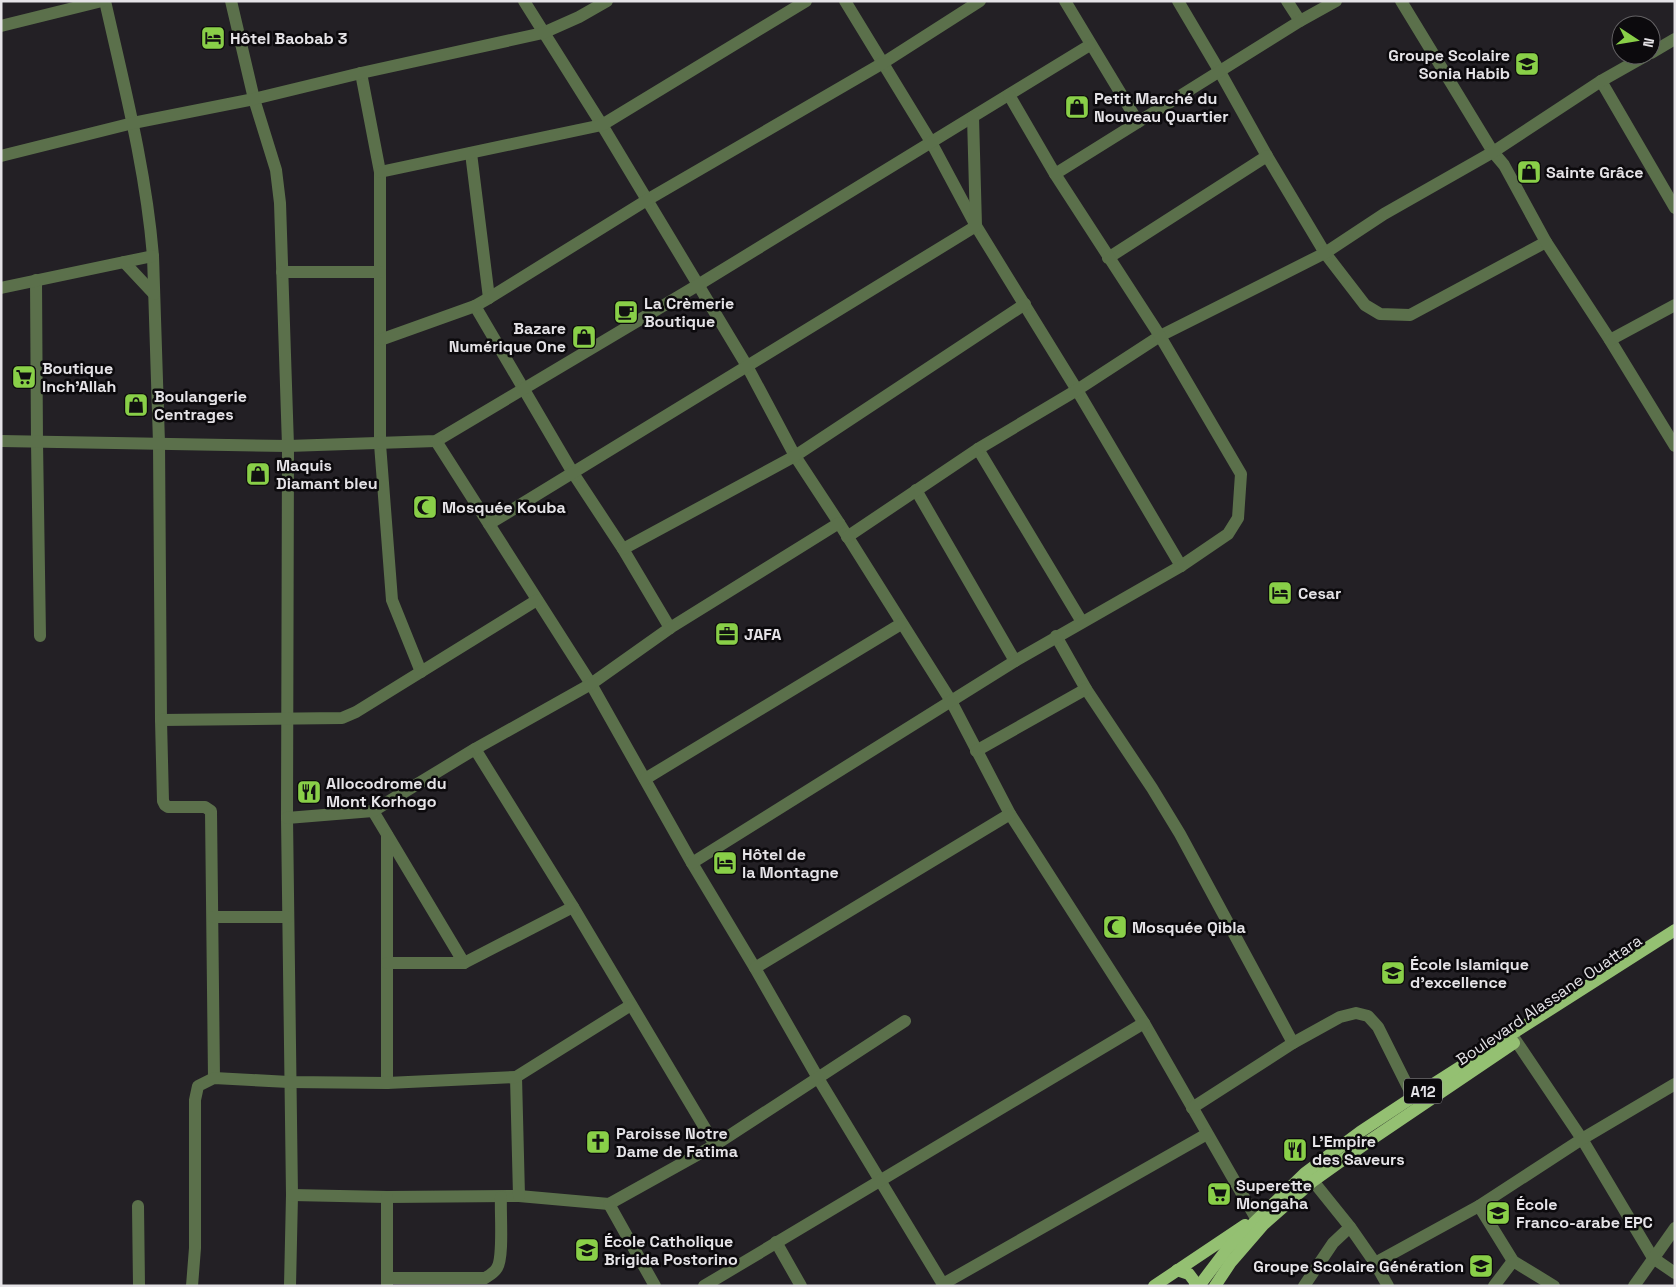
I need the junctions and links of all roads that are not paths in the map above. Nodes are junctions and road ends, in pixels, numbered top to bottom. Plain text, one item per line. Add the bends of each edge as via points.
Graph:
1 (103, 1) edge
2 (232, 1) edge
3 (524, 1) edge
4 (607, 1) edge
5 (806, 1) edge
6 (845, 1) edge
7 (980, 1) edge
8 (1065, 1) edge
9 (1178, 1) edge
10 (1287, 1) edge
11 (1336, 1) edge
12 (1401, 1) edge
13 (1300, 22) junction
14 (1, 26) edge
15 (543, 33) junction
16 (1675, 39) edge
17 (1090, 45) junction
18 (1661, 47) edge
19 (883, 63) junction
20 (1629, 65) edge
21 (1220, 72) junction
22 (361, 73) junction
23 (1601, 81) junction
24 (1009, 95) junction
25 (254, 99) junction
26 (973, 117) junction
27 (1138, 122) junction
28 (133, 123) junction
29 (602, 125) junction
30 (932, 142) junction
31 (1493, 152) junction
32 (471, 153) junction
33 (1, 156) edge
34 (1267, 156) junction
35 (380, 172) junction
36 (1055, 174) junction
37 (647, 200) junction
38 (1675, 208) edge
39 (976, 226) junction
40 (1546, 242) junction
41 (1325, 253) junction
42 (153, 256) junction
43 (1108, 258) junction
44 (124, 262) junction
45 (282, 272) junction
46 (380, 272) junction
47 (36, 280) junction
48 (698, 285) junction
49 (1, 288) edge
50 (154, 294) junction
51 (489, 298) junction
52 (1025, 304) junction
53 (1675, 305) edge
54 (475, 306) junction
55 (1160, 336) junction
56 (380, 340) junction
57 (1610, 340) junction
58 (747, 366) junction
59 (524, 389) junction
60 (1077, 390) junction
61 (1, 441) edge
62 (436, 441) junction
63 (36, 442) junction
64 (159, 443) junction
65 (380, 444) junction
66 (288, 446) junction
67 (1675, 446) edge
68 (978, 449) junction
69 (795, 456) junction
70 (574, 473) junction
71 (916, 490) junction
72 (839, 523) junction
73 (489, 524) junction
74 (848, 536) junction
75 (623, 549) junction
76 (1181, 566) junction
77 (537, 600) junction
78 (1082, 622) junction
79 (901, 624) junction
80 (670, 628) junction
81 (40, 636) dead end
82 (1056, 636) junction
83 (1015, 661) junction
84 (421, 672) junction
85 (591, 684) junction
86 (1086, 689) junction
87 (950, 701) junction
88 (288, 718) junction
89 (161, 720) junction
90 (476, 749) junction
91 (976, 751) junction
92 (645, 780) junction
93 (373, 811) junction
94 (1010, 814) junction
95 (288, 818) junction
96 (387, 835) junction
97 (692, 862) junction
98 (573, 907) junction
99 (288, 916) junction
100 (213, 917) junction
101 (1675, 930) edge
102 (1675, 936) edge
103 (386, 962) junction
104 (464, 964) junction
105 (755, 968) junction
106 (631, 1005) junction
107 (905, 1021) dead end
108 (1144, 1023) junction
109 (1514, 1038) junction
110 (1293, 1043) junction
111 (516, 1077) junction
112 (214, 1078) junction
113 (818, 1078) junction
114 (289, 1082) junction
115 (387, 1083) junction
116 (1675, 1084) edge
117 (1413, 1097) junction
118 (1192, 1108) junction
119 (1207, 1134) junction
120 (1582, 1139) junction
121 (715, 1145) junction
122 (880, 1181) junction
123 (1313, 1181) junction
124 (292, 1195) junction
125 (519, 1196) junction
126 (387, 1197) junction
127 (500, 1197) junction
128 (609, 1204) junction
129 (138, 1206) dead end
130 (1480, 1206) junction
131 (1260, 1223) junction
132 (1350, 1227) junction
133 (1675, 1228) edge
134 (776, 1242) junction
135 (1654, 1258) junction
136 (1513, 1262) junction
137 (1374, 1263) junction
138 (1177, 1270) junction
139 (1675, 1273) edge
140 (387, 1282) edge
141 (477, 1282) edge
142 (1382, 1284) edge
143 (943, 1285) edge
144 (139, 1286) edge
145 (192, 1286) edge
146 (290, 1286) edge
147 (655, 1286) edge
148 (704, 1286) edge
149 (801, 1286) edge
150 (1154, 1286) edge
151 (1195, 1286) edge
152 (1199, 1286) edge
153 (1215, 1286) edge
154 (1304, 1286) edge
155 (1494, 1286) edge
156 (1554, 1286) edge
157 (1634, 1286) edge

1 - 14 street
1 - 28 street
2 - 25 street
3 - 15 street
4 - 15 street
5 - 29 street
6 - 19 street
7 - 19 street
8 - 17 street
9 - 21 street
10 - 13 street
11 - 13 street
12 - 31 street
13 - 21 street
15 - 22 street
15 - 29 street
16 - 18 street
17 - 24 street
17 - 27 street
19 - 30 street
19 - 37 street
20 - 23 street
21 - 27 street
21 - 34 street
22 - 25 street
22 - 35 street
23 - 31 street
23 - 38 street
24 - 26 street
24 - 36 street
25 - 28 street
25 - 45 street via 276,170
26 - 30 street
26 - 39 street
27 - 36 street
28 - 33 street
28 - 42 street
29 - 32 street
29 - 37 street
30 - 39 street
30 - 48 street
31 - 40 street
31 - 41 street via 1384,214
32 - 35 street
32 - 51 street
34 - 41 street
34 - 43 street
35 - 46 street
36 - 43 street
37 - 48 street
37 - 51 street
39 - 52 street
39 - 58 street
40 - 41 street via 1410,316 1380,314 1365,305
40 - 57 street
41 - 55 street
42 - 44 street
42 - 50 street
43 - 55 street
44 - 47 street
44 - 50 street
45 - 46 street
45 - 66 street
46 - 56 street
47 - 49 street
47 - 63 street
48 - 58 street
48 - 59 street
50 - 64 street
51 - 54 street
52 - 60 street
52 - 69 street
53 - 57 street
54 - 56 street
54 - 59 street
55 - 60 street
55 - 76 street via 1241,474 1238,518 1228,534
56 - 65 street
57 - 67 street
58 - 69 street
58 - 70 street
59 - 62 street
59 - 70 street
60 - 68 street
60 - 76 street
61 - 63 street
62 - 65 street
62 - 73 street
63 - 64 street
63 - 81 street
64 - 66 street
64 - 89 street
65 - 66 street
65 - 84 street via 392,600
66 - 88 street
68 - 71 street
68 - 78 street
69 - 72 street
69 - 75 street
70 - 73 street
70 - 75 street
71 - 74 street
71 - 83 street
72 - 74 street
72 - 80 street
73 - 77 street
74 - 79 street
75 - 80 street
76 - 78 street
77 - 84 street
77 - 85 street
78 - 82 street
79 - 87 street
79 - 92 street
80 - 85 street
82 - 83 street
82 - 86 street
83 - 87 street
84 - 88 street via 342,718
85 - 90 street
85 - 92 street
86 - 91 street
86 - 110 street via 1180,834
87 - 91 street
87 - 97 street
88 - 89 street
88 - 95 street
89 - 100 street via 165,805 205,807 211,811
90 - 93 street
90 - 98 street
91 - 94 street
92 - 97 street
93 - 95 street
93 - 96 street
94 - 105 street
94 - 108 street
95 - 99 street
96 - 103 street
96 - 104 street
97 - 105 street
98 - 104 street
98 - 106 street
99 - 100 street
99 - 114 street
100 - 112 street
101 - 109 main road, Boulevard Alassane Ouattara / A12
102 - 109 main road, Boulevard Alassane Ouattara / A12
103 - 104 street
103 - 115 street
105 - 113 street
106 - 111 street
106 - 121 street
107 - 113 street
108 - 118 street
108 - 122 street
109 - 117 main road, Boulevard Alassane Ouattara / A12
109 - 120 street
109 - 123 main road, Boulevard Alassane Ouattara / A12
110 - 117 street via 1340,1017 1356,1013 1368,1016 1378,1027
110 - 118 street
111 - 115 street
111 - 125 street
112 - 114 street
112 - 145 street via 198,1086 195,1100
113 - 121 street
113 - 122 street
114 - 115 street
114 - 124 street
116 - 120 street
117 - 131 main road, Boulevard Alassane Ouattara / A12 via 1305,1172
118 - 119 street
119 - 131 street
119 - 143 street
120 - 130 street
120 - 135 street
121 - 128 street
122 - 134 street
122 - 143 street
123 - 131 main road, Boulevard Alassane Ouattara / A12
123 - 132 street
124 - 126 street
124 - 146 street
125 - 127 street
125 - 128 street
126 - 127 street
126 - 140 street
127 - 141 street via 498,1267 493,1274
128 - 147 street
129 - 144 street
130 - 136 street
130 - 137 street
131 - 138 main road, A12 via 1241,1226
131 - 152 main road, Boulevard Alassane Ouattara / A12 via 1227,1249
131 - 153 main road, Boulevard Alassane Ouattara / A12
132 - 137 street
132 - 154 street via 1333,1243
133 - 135 street
134 - 148 street
134 - 149 street
135 - 139 street
135 - 157 street
136 - 155 street
136 - 156 street
137 - 142 street
138 - 150 main road, A12
138 - 151 main road via 1189,1274
140 - 141 street

